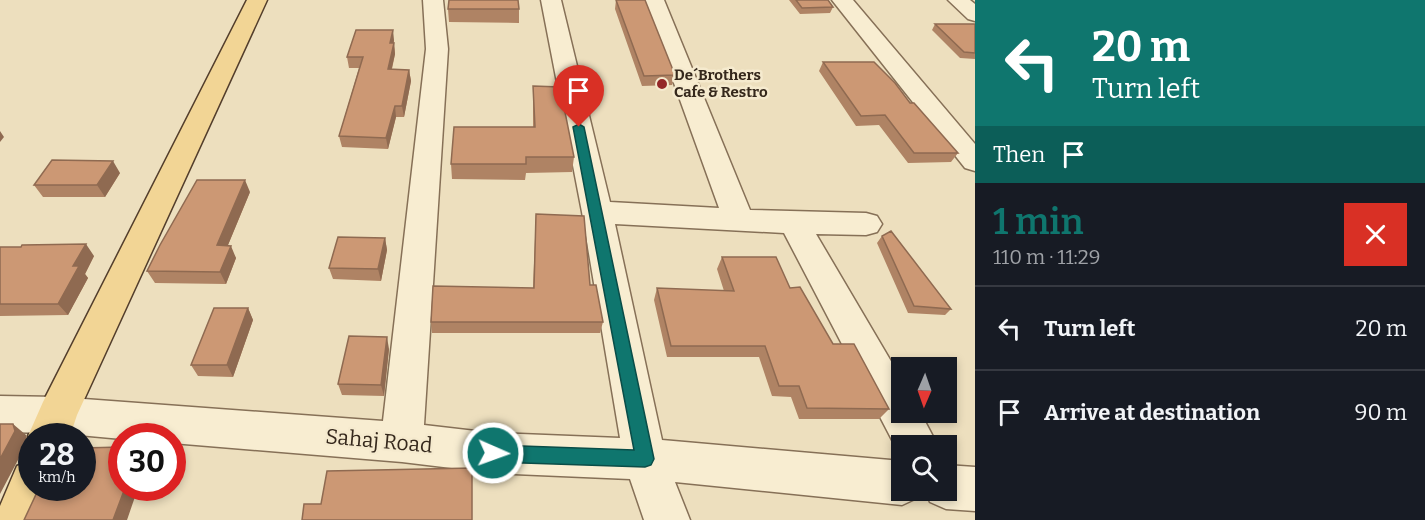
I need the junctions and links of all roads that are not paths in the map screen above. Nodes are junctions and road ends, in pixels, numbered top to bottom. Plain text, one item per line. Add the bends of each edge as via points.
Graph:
1 (257, 0) edge
2 (433, 0) edge
3 (551, 0) edge
4 (654, 0) edge
5 (842, 0) edge
6 (958, 0) edge
7 (975, 15) edge
8 (975, 162) edge
9 (597, 212) junction
10 (739, 220) junction
11 (794, 223) junction
12 (866, 224) dead end
13 (0, 414) edge
14 (40, 423) edge
15 (54, 423) edge
16 (96, 428) edge
17 (911, 435) edge
18 (402, 442) junction
19 (645, 459) junction
20 (891, 482) edge
21 (957, 488) edge
22 (975, 489) edge
23 (24, 501) edge
24 (17, 520) edge
25 (667, 520) edge

1 - 15 main road
2 - 18 street via 437,49
3 - 9 street
4 - 10 street
5 - 8 street
6 - 7 street
9 - 10 street
9 - 19 street
10 - 11 street
11 - 12 street
11 - 17 street
13 - 14 street, Sahaj Road
16 - 18 street, Sahaj Road
18 - 19 street, Sahaj Road via 493,453
19 - 20 street, Sahaj Road
19 - 25 street
21 - 22 street
23 - 24 main road

